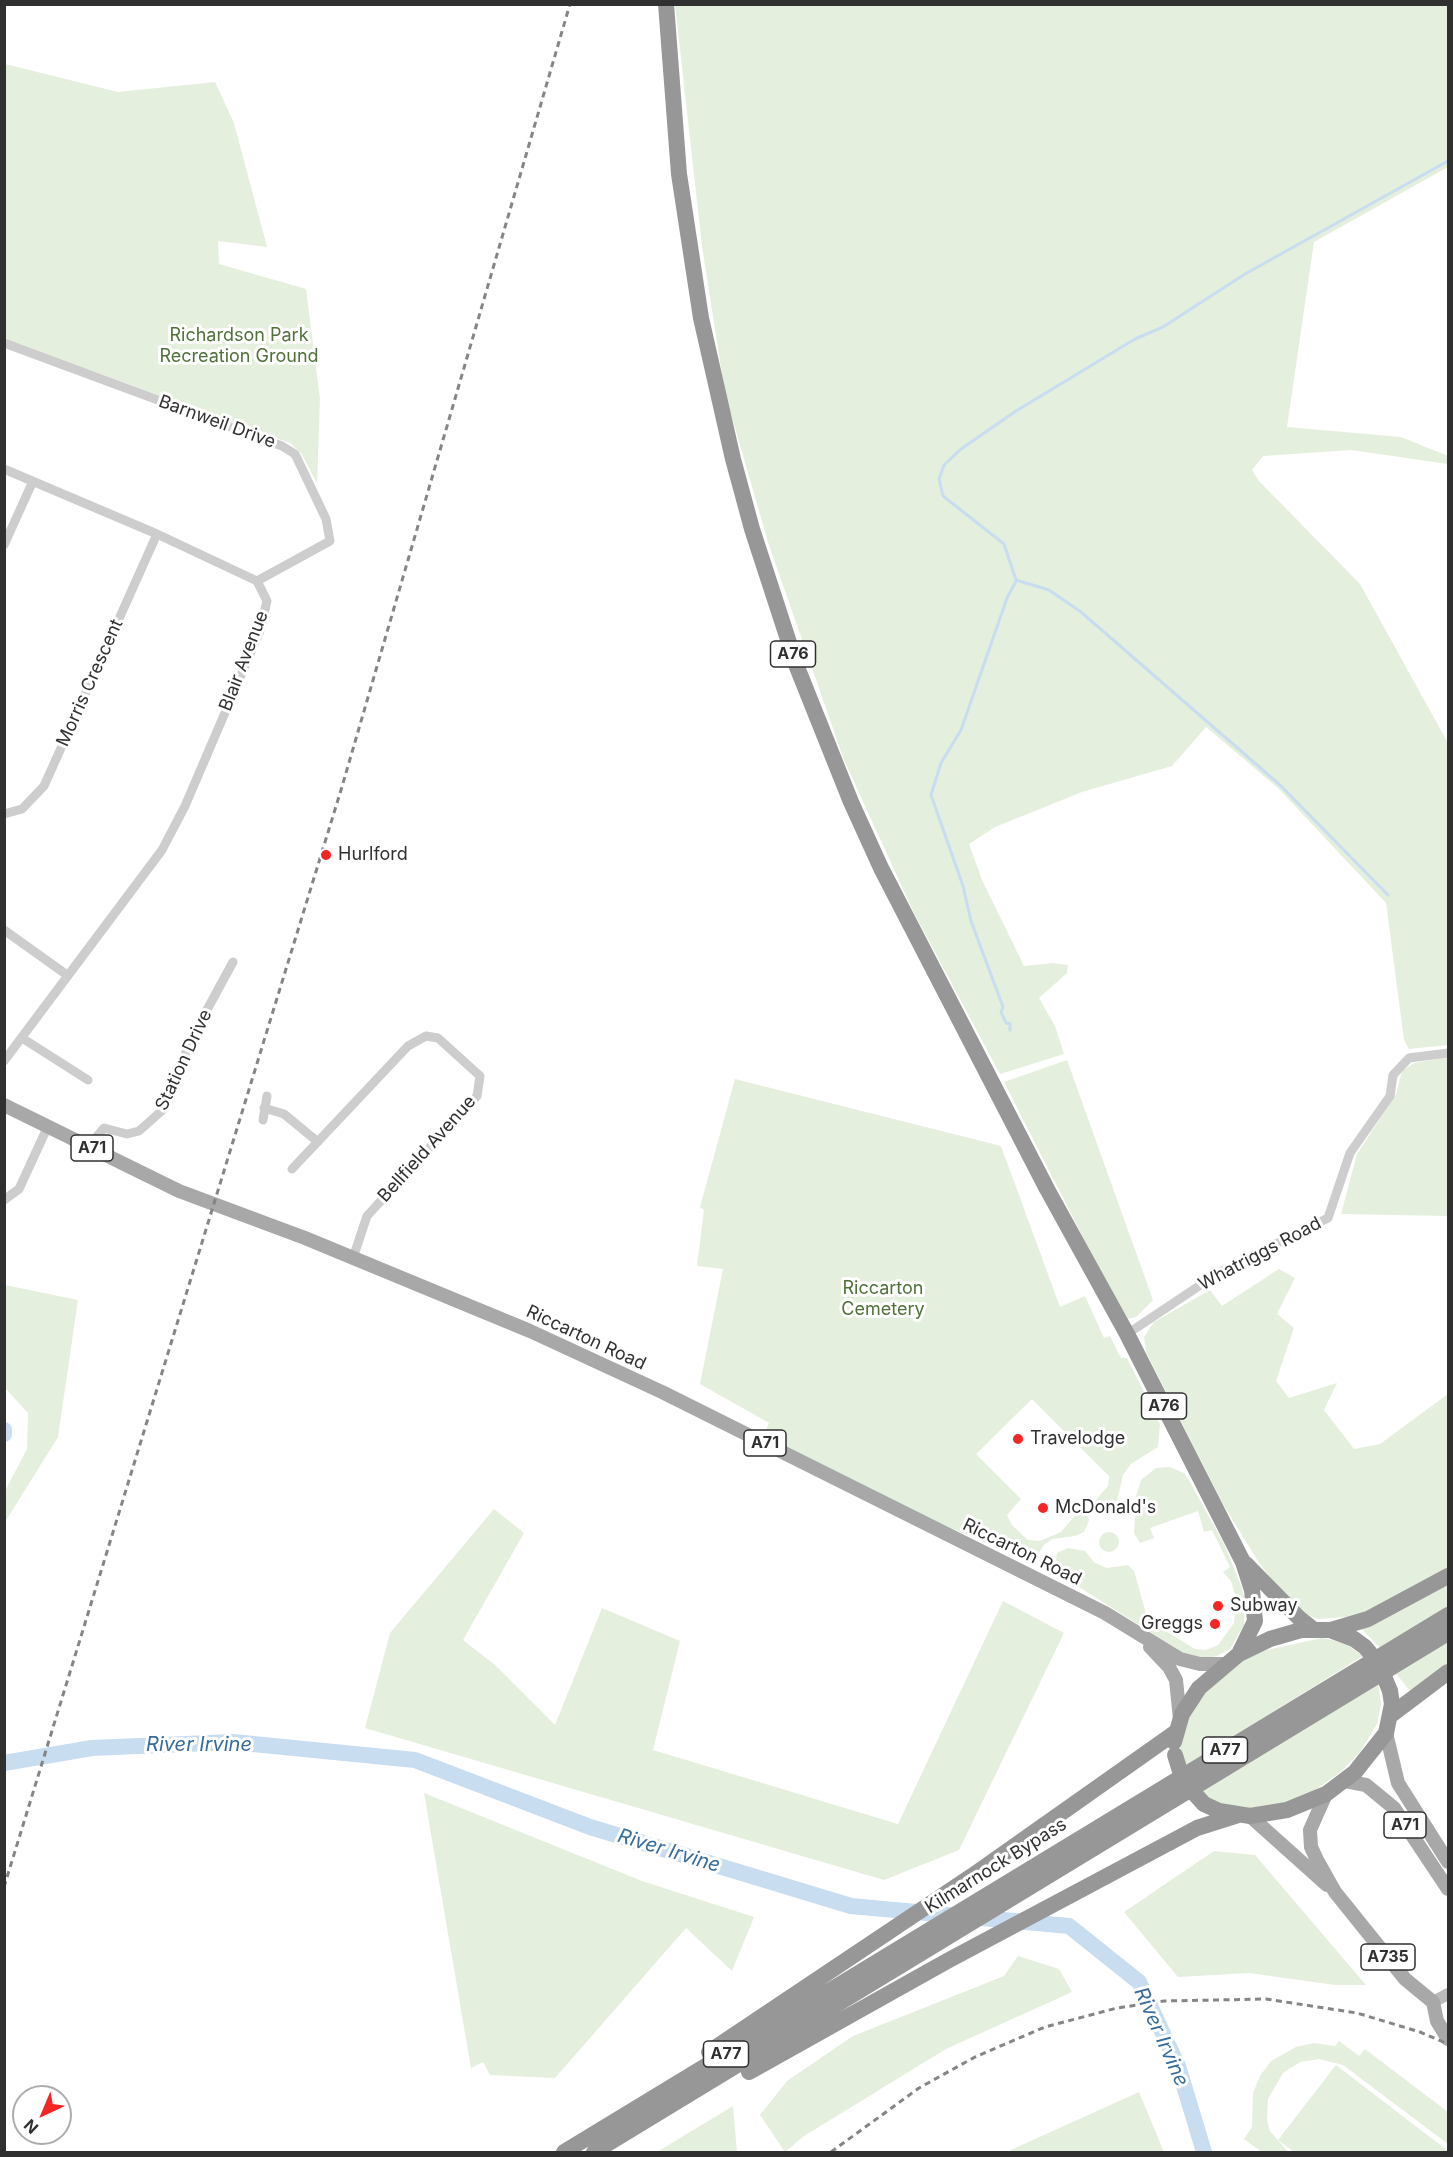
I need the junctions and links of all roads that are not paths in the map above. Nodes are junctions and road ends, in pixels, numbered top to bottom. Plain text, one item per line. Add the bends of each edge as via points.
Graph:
1 (666, 4) edge
2 (4, 343) edge
3 (4, 469) edge
4 (33, 482) junction
5 (157, 534) junction
6 (4, 544) edge
7 (256, 581) junction
8 (4, 814) edge
9 (4, 930) edge
10 (233, 962) dead end
11 (67, 975) junction
12 (22, 1038) junction
13 (8, 1051) edge
14 (1449, 1053) edge
15 (4, 1061) edge
16 (88, 1080) dead end
17 (267, 1095) dead end
18 (4, 1105) edge
19 (264, 1108) junction
20 (263, 1120) dead end
21 (48, 1126) junction
22 (318, 1142) junction
23 (89, 1146) junction
24 (292, 1169) dead end
25 (4, 1200) edge
26 (353, 1258) junction
27 (1127, 1334) junction
28 (1243, 1562) junction
29 (1449, 1576) edge
30 (1449, 1615) edge
31 (1322, 1630) junction
32 (1449, 1633) edge
33 (1137, 1635) junction
34 (1239, 1654) junction
35 (1224, 1664) junction
36 (1449, 1672) edge
37 (1391, 1715) junction
38 (1178, 1725) junction
39 (1386, 1733) junction
40 (1345, 1781) junction
41 (1326, 1794) junction
42 (1244, 1816) junction
43 (1449, 1862) edge
44 (1449, 1889) edge
45 (1335, 1892) junction
46 (1449, 1994) edge
47 (1433, 2002) junction
48 (1449, 2039) edge
49 (559, 2152) edge
50 (564, 2152) edge
51 (594, 2152) edge
52 (604, 2152) edge

1 - 27 highway, A76 via 679,174 701,318 733,459 784,627 823,735 881,868 1047,1189
2 - 7 street, Barnweil Drive via 296,454 326,519 330,541
3 - 4 street, Blair Avenue
4 - 5 street, Blair Avenue
4 - 6 street
5 - 7 street, Blair Avenue
5 - 8 street, Morris Crescent via 44,786 22,808
7 - 11 street, Blair Avenue via 267,601 266,613 185,806 162,849
9 - 11 street
10 - 23 street, Station Drive via 190,1041 166,1107 139,1131 127,1134 104,1128
11 - 12 street, Blair Avenue
12 - 13 street, Blair Avenue
12 - 16 street
13 - 15 street, Blair Avenue
14 - 27 street, Whatriggs Road via 1409,1058 1393,1075 1390,1096 1350,1153 1328,1218 1220,1272
17 - 19 street
18 - 21 main road, Riccarton Road / A71
19 - 20 street
19 - 22 street via 284,1114
21 - 23 main road, Riccarton Road / A71
21 - 25 street via 19,1189
22 - 24 street, Bellfield Avenue
22 - 26 street, Bellfield Avenue via 408,1046 426,1036 438,1038 480,1076 477,1096 367,1216
23 - 26 main road, Riccarton Road / A71 via 178,1191
26 - 33 main road, Riccarton Road / A71 via 530,1331 731,1425 1105,1613
27 - 28 highway, A76
28 - 31 highway, A76 via 1299,1618
28 - 34 highway, A76 via 1252,1590 1255,1621
29 - 31 highway via 1368,1619
30 - 50 highway, Kilmarnock Bypass / A77
31 - 34 highway, A76 via 1301,1630
31 - 37 highway, A76, bridge via 1353,1639 1379,1664 1390,1691
32 - 51 highway, Kilmarnock Bypass / A77
33 - 35 main road, Riccarton Road / A71 via 1180,1659
33 - 38 main road, Riccarton Road / A71 via 1169,1667 1178,1691
34 - 35 highway, A76
35 - 38 highway, A76 via 1198,1688
36 - 37 highway
37 - 39 highway, A76
38 - 42 highway, A76, bridge via 1175,1755 1187,1788 1204,1804
38 - 49 highway, A77 via 972,1876
39 - 40 highway, A76
39 - 43 main road, A71 via 1398,1783
40 - 41 highway, A76
40 - 44 main road, A71 via 1366,1785 1394,1808
41 - 42 highway, A76 via 1287,1810
41 - 45 main road via 1313,1819 1310,1839
42 - 45 main road
42 - 52 highway, A77 via 1197,1828 949,1960
45 - 47 main road, A735 via 1405,1979
46 - 47 main road
47 - 48 main road via 1437,2021

